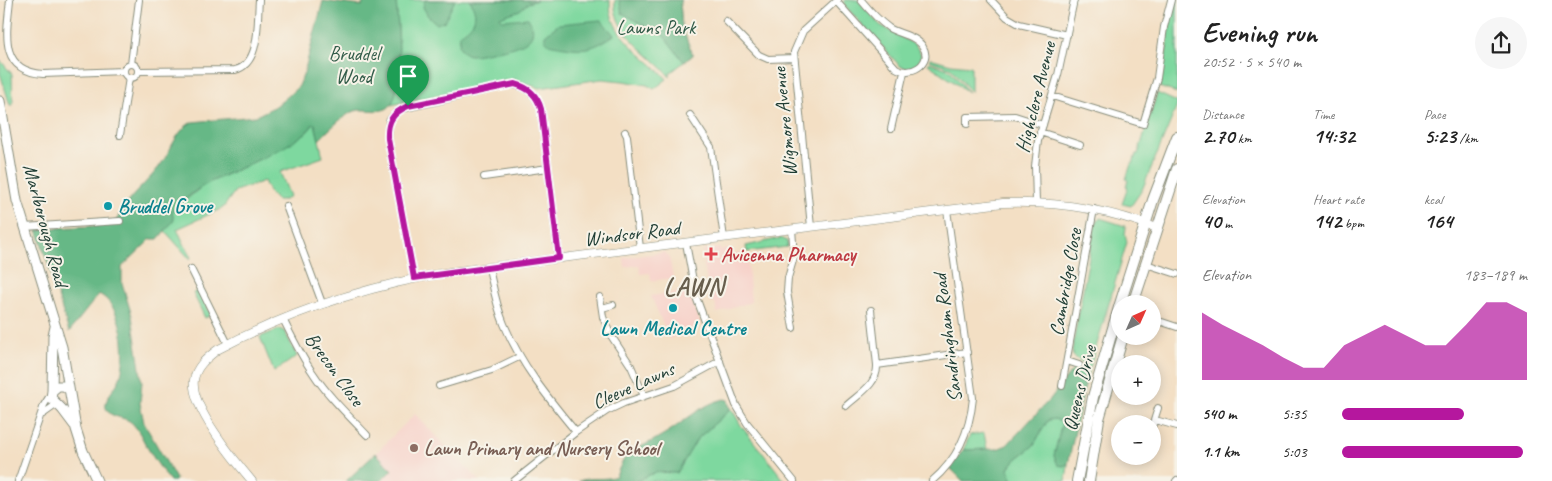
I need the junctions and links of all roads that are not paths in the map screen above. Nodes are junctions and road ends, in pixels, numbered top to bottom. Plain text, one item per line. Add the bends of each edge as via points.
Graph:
1 (10, 0) edge
2 (139, 0) edge
3 (259, 0) edge
4 (836, 0) edge
5 (861, 0) edge
6 (992, 0) edge
7 (1074, 0) edge
8 (1171, 0) edge
9 (726, 21) dead end
10 (1067, 35) junction
11 (794, 58) junction
12 (131, 64) junction
13 (124, 71) junction
14 (139, 71) junction
15 (904, 72) junction
16 (129, 78) junction
17 (1052, 96) junction
18 (0, 100) edge
19 (690, 115) dead end
20 (968, 124) dead end
21 (891, 129) dead end
22 (1042, 129) junction
23 (625, 132) dead end
24 (120, 135) dead end
25 (1177, 137) edge
26 (1080, 145) dead end
27 (548, 168) junction
28 (1177, 169) edge
29 (484, 177) dead end
30 (1036, 203) junction
31 (286, 206) dead end
32 (1094, 209) junction
33 (947, 210) junction
34 (120, 221) dead end
35 (1145, 224) junction
36 (24, 227) junction
37 (811, 227) junction
38 (1157, 228) junction
39 (792, 229) junction
40 (724, 238) junction
41 (686, 243) junction
42 (640, 248) junction
43 (559, 258) junction
44 (1146, 264) junction
45 (489, 268) junction
46 (191, 269) dead end
47 (1177, 274) edge
48 (414, 278) junction
49 (1123, 295) edge
50 (1136, 295) edge
51 (600, 297) dead end
52 (322, 303) junction
53 (613, 305) dead end
54 (602, 308) junction
55 (871, 310) dead end
56 (283, 319) junction
57 (1162, 322) dead end
58 (55, 327) junction
59 (1177, 327) edge
60 (793, 328) dead end
61 (1111, 335) edge
62 (228, 344) junction
63 (1120, 345) edge
64 (967, 352) junction
65 (519, 357) junction
66 (720, 361) junction
67 (1067, 361) junction
68 (877, 365) junction
69 (1079, 365) dead end
70 (438, 386) dead end
71 (1062, 386) dead end
72 (51, 393) junction
73 (70, 393) junction
74 (644, 396) junction
75 (58, 405) junction
76 (846, 406) dead end
77 (1158, 408) dead end
78 (43, 414) junction
79 (1156, 415) edge
80 (1161, 424) edge
81 (1177, 426) edge
82 (76, 429) junction
83 (576, 432) junction
84 (367, 435) dead end
85 (18, 481) edge
86 (97, 481) edge
87 (252, 481) edge
88 (514, 481) edge
89 (794, 481) edge
90 (932, 481) edge
91 (1077, 481) edge
92 (1088, 481) edge

1 - 13 street via 8,58 25,72
2 - 12 street
3 - 14 street via 254,50 244,67 234,70
4 - 11 street, Wigmore Avenue via 803,31 796,44
4 - 15 street via 891,63
5 - 15 street via 872,14 924,49 925,58 921,66
6 - 10 street via 1007,17 1019,24
7 - 10 street, Highclere Avenue
8 - 17 street via 1157,78 1143,124
9 - 11 street via 759,55 768,59
10 - 17 street, Highclere Avenue
11 - 37 street, Wigmore Avenue
12 - 13 street
12 - 14 street
13 - 16 street
14 - 16 street via 136,77
15 - 21 street
16 - 24 street
17 - 22 street, Highclere Avenue
18 - 36 main road, Marlborough Road
19 - 40 street via 711,147
20 - 22 street via 967,117 1015,116
22 - 26 street
22 - 30 street, Highclere Avenue via 1035,166
23 - 42 street
25 - 35 main road, Queens Drive
27 - 29 street
27 - 43 street
27 - 48 street via 541,109 536,97 522,86 509,85 408,106 393,116 388,126 388,139
28 - 38 main road
30 - 32 street, Windsor Road
30 - 33 street, Windsor Road
31 - 52 street
32 - 35 street, Windsor Road
32 - 67 street, Cambridge Close
33 - 37 street, Windsor Road
33 - 64 street, Sandringham Road
34 - 36 street
35 - 38 street, Windsor Road
35 - 49 main road, Queens Drive
36 - 58 main road, Marlborough Road
37 - 39 street, Windsor Road
38 - 44 main road
39 - 40 street, Windsor Road
39 - 60 street via 795,254 787,292
40 - 41 street, Windsor Road
41 - 42 street, Windsor Road
41 - 66 street via 696,296
42 - 43 street, Windsor Road
43 - 45 street, Windsor Road
44 - 47 street
44 - 50 main road
45 - 48 street, Windsor Road
45 - 65 street via 498,308
46 - 62 street
48 - 52 street, Windsor Road
51 - 54 street
52 - 56 street, Windsor Road
53 - 54 street
54 - 74 street via 610,334 632,366
55 - 68 street
56 - 62 street, Windsor Road
56 - 84 street, Brecon Close via 314,374
57 - 59 street
58 - 72 main road, Marlborough Road
58 - 73 main road, Marlborough Road
61 - 91 main road, Queens Drive via 1093,397
62 - 87 street, Windsor Road via 203,362 196,373 194,390 209,422
63 - 92 main road, Queens Drive via 1099,419
64 - 68 street
64 - 90 street, Sandringham Road via 973,398 969,423 958,452
65 - 70 street via 487,372
65 - 83 street
66 - 74 street, Cleeve Lawns via 674,386
66 - 89 street via 746,423
67 - 69 street, Cambridge Close
67 - 71 street, Cambridge Close
68 - 76 street via 874,381
72 - 73 main road via 61,385
72 - 75 main road via 52,401
72 - 78 street
73 - 75 main road via 67,402
73 - 82 main road, Marlborough Road
74 - 83 street, Cleeve Lawns via 615,406
75 - 78 street
75 - 82 main road, Marlborough Road
77 - 79 street
78 - 85 street
80 - 81 street
82 - 86 main road, Marlborough Road
83 - 88 street, Cleeve Lawns

